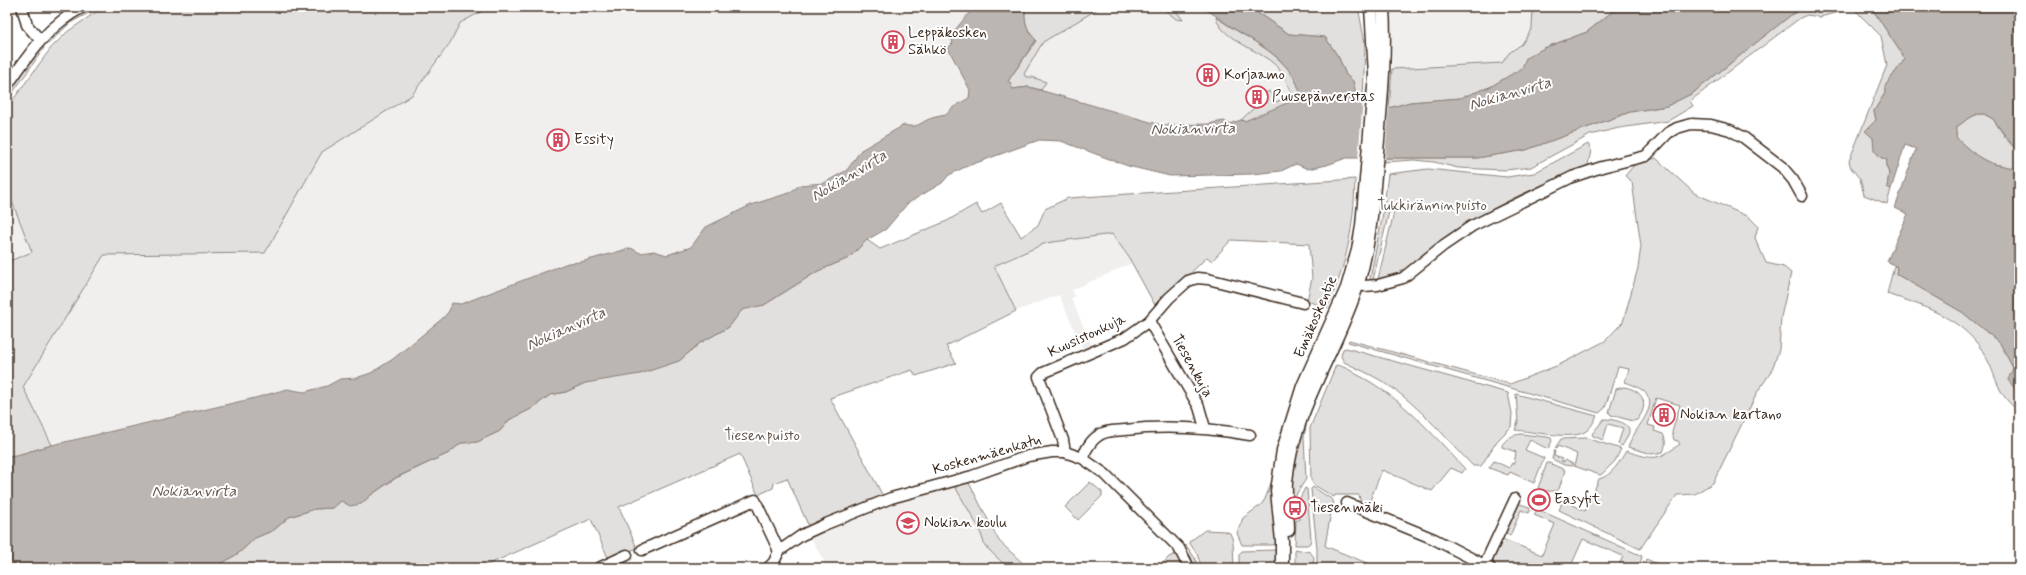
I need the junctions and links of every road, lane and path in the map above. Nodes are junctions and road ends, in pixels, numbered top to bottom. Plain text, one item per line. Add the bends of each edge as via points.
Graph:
1 (22, 7) edge
2 (82, 7) edge
3 (1371, 7) edge
4 (1383, 7) edge
5 (40, 40) junction
6 (1380, 75) junction
7 (7, 86) edge
8 (1370, 179) junction
9 (1802, 196) dead end
10 (1357, 284) junction
11 (1304, 303) dead end
12 (1149, 321) junction
13 (1205, 428) junction
14 (1250, 435) dead end
15 (1065, 452) junction
16 (1082, 458) junction
17 (1515, 499) dead end
18 (1348, 503) dead end
19 (642, 550) dead end
20 (779, 551) junction
21 (627, 555) dead end
22 (1486, 567) edge
23 (599, 568) edge
24 (768, 568) edge
25 (1189, 568) edge
26 (1282, 568) edge
27 (1290, 568) edge

1 - 5 street via 27,25
2 - 5 street
3 - 6 main road
4 - 6 main road
5 - 7 street
6 - 8 main road, Emäkoskentie
8 - 10 main road, Emäkoskentie via 1366,250
8 - 26 main road, Emäkoskentie via 1358,250 1350,278 1303,386 1282,450 1277,492
9 - 10 street via 1782,167 1743,137 1711,125 1691,124 1668,133 1646,156 1572,177 1472,226 1403,278 1378,285
10 - 27 main road, Emäkoskentie via 1341,327 1306,404 1291,453 1286,494
11 - 12 street, Kuusistonkuja via 1197,278 1181,286
12 - 13 street, Tiesenkuja via 1199,407
12 - 15 street, Kuusistonkuja via 1125,338 1042,373 1040,377 1064,440
13 - 14 street
13 - 16 street via 1145,428 1107,432 1092,441
15 - 16 street, Koskenmäenkatu
15 - 20 street, Koskenmäenkatu via 1040,453 972,476 891,498 802,535
16 - 25 street, Koskenmäenkatu via 1105,474 1179,548
17 - 22 street
18 - 22 street via 1429,537
19 - 20 street via 755,500
20 - 24 street, Koskenmäenkatu
21 - 23 street

